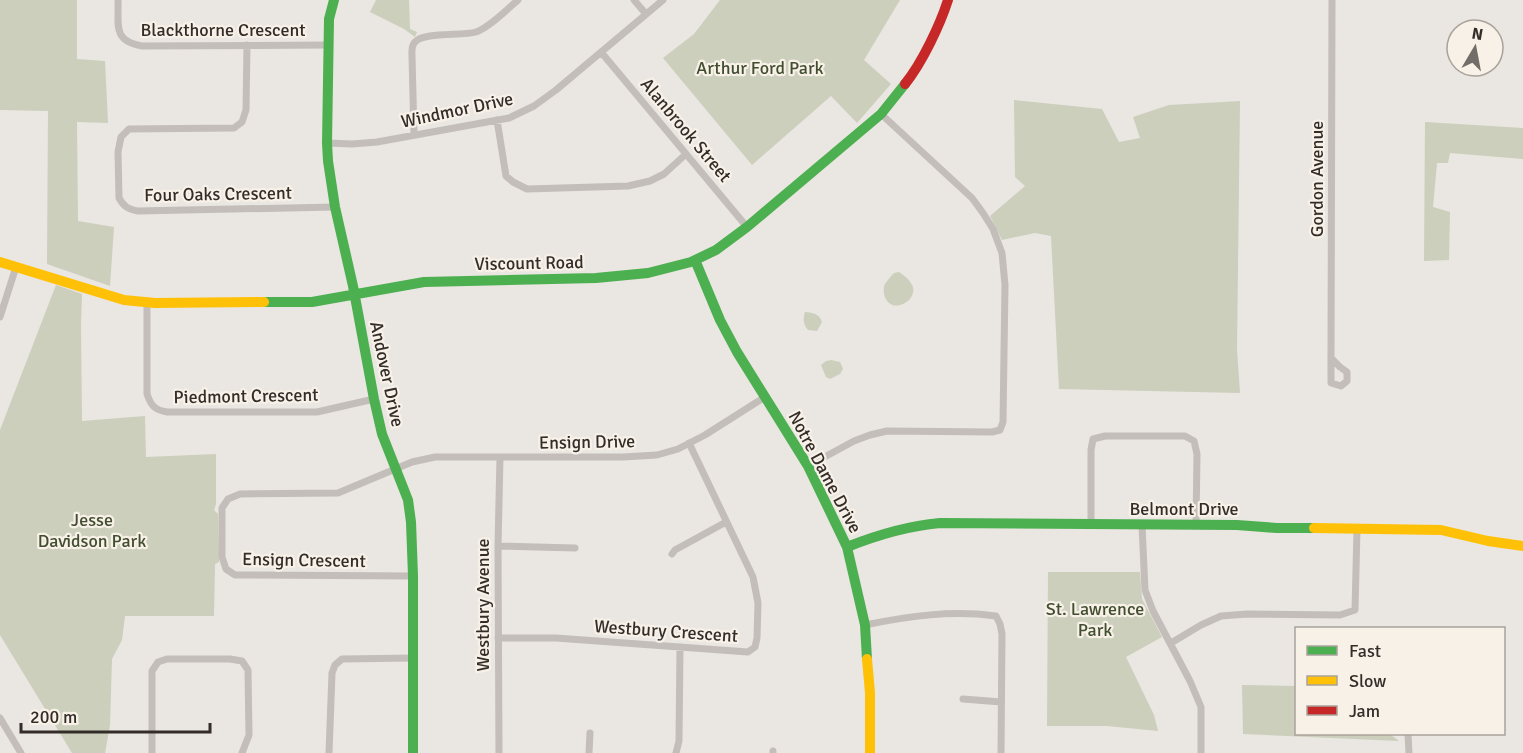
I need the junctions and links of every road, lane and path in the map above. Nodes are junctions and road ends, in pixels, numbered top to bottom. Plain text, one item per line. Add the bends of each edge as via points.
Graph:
1 (118, 0) edge
2 (334, 0) edge
3 (518, 0) edge
4 (634, 0) edge
5 (663, 0) edge
6 (948, 0) edge
7 (1332, 0) edge
8 (646, 15) junction
9 (247, 45) junction
10 (328, 45) junction
11 (601, 52) junction
12 (881, 114) junction
13 (497, 120) junction
14 (414, 135) junction
15 (327, 143) junction
16 (686, 154) junction
17 (335, 207) junction
18 (747, 227) junction
19 (695, 260) junction
20 (0, 262) edge
21 (16, 267) junction
22 (354, 296) junction
23 (147, 302) junction
24 (0, 317) edge
25 (1332, 358) dead end
26 (765, 397) junction
27 (374, 399) junction
28 (689, 443) junction
29 (500, 457) junction
30 (808, 466) junction
31 (395, 470) junction
32 (726, 522) junction
33 (1091, 524) junction
34 (1142, 525) junction
35 (1196, 525) junction
36 (1357, 529) junction
37 (498, 546) junction
38 (1523, 546) edge
39 (847, 547) junction
40 (575, 548) dead end
41 (672, 554) dead end
42 (413, 576) junction
43 (865, 626) junction
44 (498, 638) junction
45 (1171, 643) junction
46 (680, 647) junction
47 (413, 658) junction
48 (963, 699) dead end
49 (1001, 702) junction
50 (0, 718) edge
51 (590, 733) dead end
52 (1408, 735) edge
53 (21, 753) edge
54 (152, 753) edge
55 (242, 753) edge
56 (329, 753) edge
57 (413, 753) edge
58 (499, 753) edge
59 (589, 753) edge
60 (676, 753) edge
61 (870, 753) edge
62 (1001, 753) edge
63 (1201, 753) edge
64 (1409, 753) edge

1 - 9 street, Blackthorne Crescent via 119,33 131,44
2 - 10 street, Andover Drive
3 - 14 street via 476,32 415,41
4 - 8 street
5 - 8 street, Windmor Drive
6 - 12 street, Viscount Road via 910,78
7 - 25 street, Gordon Avenue
8 - 11 street, Windmor Drive
9 - 10 street, Blackthorne Crescent
9 - 17 street, Four Oaks Crescent via 246,110 242,122 234,128 129,129 121,137 118,152 122,204 138,211
10 - 15 street, Andover Drive
11 - 13 street, Windmor Drive via 534,106
11 - 16 street, Alanbrook Street
12 - 18 street, Viscount Road
12 - 30 street via 972,198 993,229 1002,254 1005,285 1003,422 1000,430 992,432 887,431 854,441
13 - 14 street, Windmor Drive
13 - 16 street via 506,176 527,189 628,186 664,174
14 - 15 street, Windmor Drive via 377,142
15 - 17 street, Andover Drive
16 - 18 street, Alanbrook Street
17 - 22 street, Andover Drive
18 - 19 street, Viscount Road
19 - 22 street, Viscount Road via 648,273 424,282
19 - 26 street, Notre Dame Drive via 720,320
20 - 21 street, Viscount Road
21 - 23 street, Viscount Road via 124,300
21 - 24 street
22 - 23 street, Viscount Road via 312,302
22 - 27 street, Andover Drive
23 - 27 street, Piedmont Crescent via 147,394 158,410 317,412
26 - 28 street, Ensign Drive
26 - 30 street, Notre Dame Drive
27 - 31 street, Andover Drive
28 - 29 street, Ensign Drive via 657,455
28 - 32 street, Westbury Crescent
29 - 31 street, Ensign Drive via 435,457
29 - 37 street, Westbury Avenue
30 - 39 street, Notre Dame Drive
31 - 42 street, Andover Drive via 408,500
31 - 42 street, Ensign Crescent via 338,493 240,494 228,499 222,508 222,557 226,569 235,575
32 - 41 street
32 - 46 street, Westbury Crescent via 753,577 758,603 755,647 748,652
33 - 34 street, Belmont Drive
33 - 35 street via 1094,439 1185,436 1194,441 1197,454
33 - 39 street, Belmont Drive via 917,525
34 - 35 street, Belmont Drive
34 - 45 street via 1145,590
35 - 36 street, Belmont Drive
36 - 38 street, Belmont Drive via 1441,530
36 - 45 street via 1355,610 1340,615 1221,616
37 - 40 street
37 - 44 street, Westbury Avenue
39 - 43 street, Notre Dame Drive
42 - 47 street, Andover Drive
43 - 49 street via 909,616 996,616 1002,634
43 - 61 street, Notre Dame Drive
44 - 46 street, Westbury Crescent
44 - 58 street, Westbury Avenue
45 - 63 street via 1201,707
46 - 60 street
47 - 56 street via 342,659 335,665
47 - 57 street, Andover Drive
48 - 49 street
49 - 62 street
50 - 53 street
51 - 59 street
52 - 64 street
54 - 55 street via 152,671 158,662 231,659 242,662 248,670 249,735

